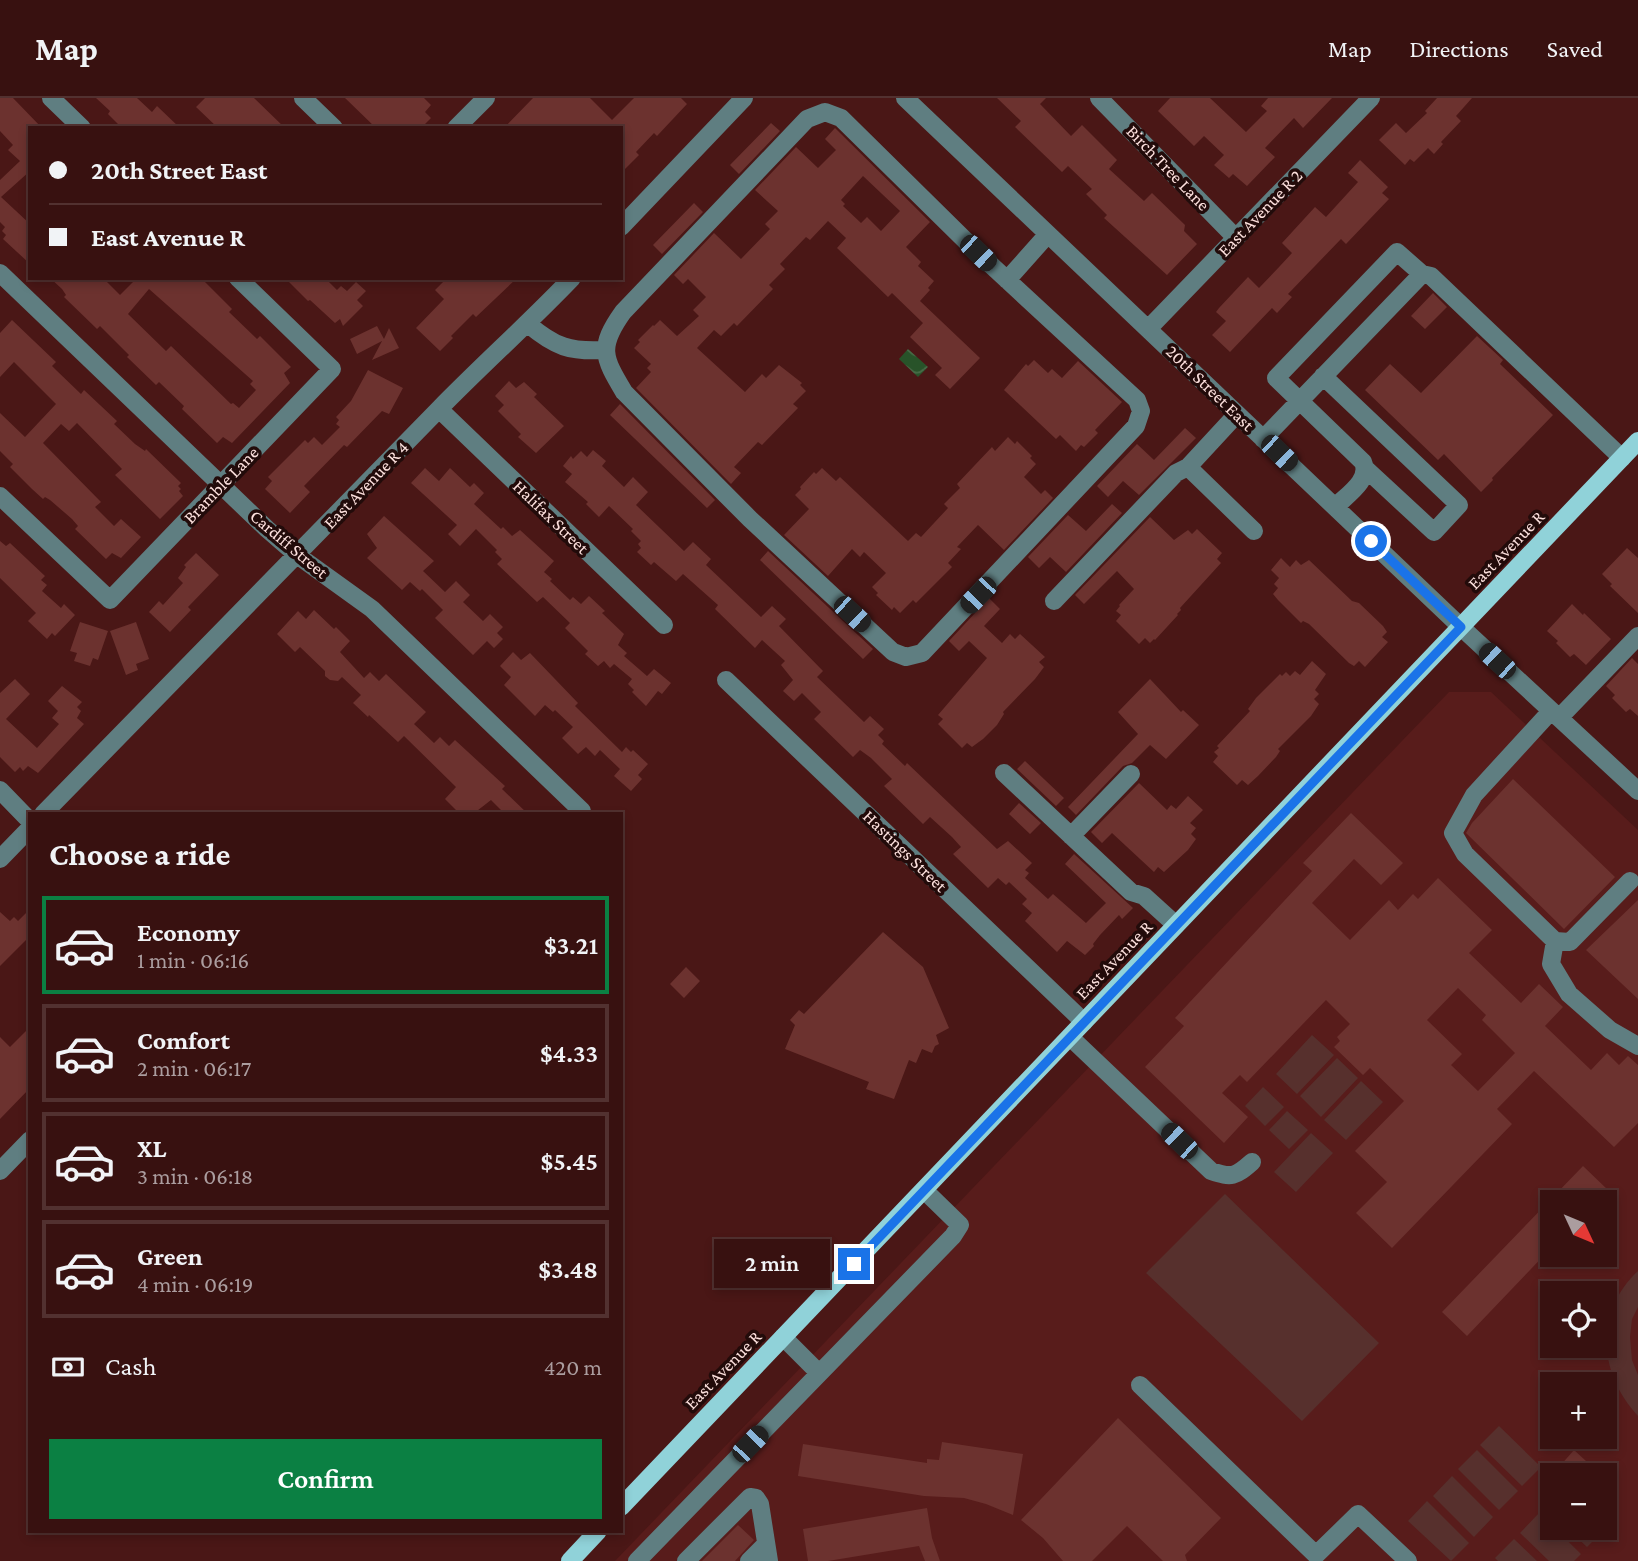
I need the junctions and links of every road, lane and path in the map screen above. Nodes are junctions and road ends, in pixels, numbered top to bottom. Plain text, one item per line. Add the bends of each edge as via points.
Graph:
1 (51, 98) edge
2 (303, 98) edge
3 (486, 98) edge
4 (905, 98) edge
5 (1371, 98) edge
6 (1102, 99) edge
7 (739, 100) edge
8 (80, 126) edge
9 (332, 126) edge
10 (458, 126) edge
11 (623, 225) edge
12 (1048, 234) junction
13 (1236, 238) junction
14 (0, 273) edge
15 (1422, 274) junction
16 (240, 280) edge
17 (570, 280) edge
18 (1007, 280) junction
19 (528, 324) junction
20 (1148, 329) junction
21 (605, 350) junction
22 (1323, 376) junction
23 (1299, 401) junction
24 (439, 409) junction
25 (1237, 414) junction
26 (1263, 439) junction
27 (1638, 441) edge
28 (1622, 458) junction
29 (1188, 467) junction
30 (1366, 469) junction
31 (222, 485) junction
32 (0, 496) edge
33 (1335, 507) junction
34 (1255, 531) dead end
35 (297, 555) junction
36 (1054, 601) dead end
37 (664, 625) dead end
38 (1461, 627) junction
39 (1638, 636) edge
40 (726, 680) dead end
41 (1555, 715) junction
42 (1004, 773) dead end
43 (1131, 774) dead end
44 (0, 790) edge
45 (1638, 791) edge
46 (582, 811) dead end
47 (45, 812) edge
48 (28, 819) edge
49 (28, 830) edge
50 (1071, 836) junction
51 (0, 859) edge
52 (1630, 881) dead end
53 (1176, 925) junction
54 (1555, 941) junction
55 (1084, 1022) junction
56 (1070, 1037) junction
57 (1638, 1046) edge
58 (28, 1142) edge
59 (1252, 1162) dead end
60 (0, 1171) edge
61 (924, 1190) junction
62 (783, 1337) junction
63 (819, 1373) junction
64 (1140, 1385) dead end
65 (623, 1505) edge
66 (596, 1533) edge
67 (767, 1553) edge
68 (570, 1561) edge
69 (637, 1561) edge
70 (686, 1561) edge
71 (749, 1561) edge
72 (1408, 1561) edge

1 - 8 street
2 - 9 street
3 - 10 street
4 - 12 street, 20th Street East
5 - 13 street, East Avenue R 2
6 - 13 street, Birch Tree Lane
7 - 11 street
12 - 18 street
12 - 20 street, 20th Street East
13 - 20 street, East Avenue R 2
14 - 31 street, Cardiff Street
15 - 22 street
15 - 23 street via 1397,252 1276,378
15 - 28 street via 1431,275
16 - 31 street, Bramble Lane via 332,369
17 - 19 street, East Avenue R 4
18 - 21 street via 841,117 825,112 807,119 624,312 610,331
18 - 21 street via 1137,400 1141,411 1136,426 997,576 922,653 906,657 893,652 750,519 624,392
19 - 21 street via 547,340 570,350
19 - 24 street, East Avenue R 4
20 - 25 street, 20th Street East
22 - 23 street
22 - 30 street via 1459,505 1434,532
23 - 26 street
23 - 30 street
24 - 35 street, East Avenue R 4
24 - 37 street, Halifax Street
25 - 26 street, 20th Street East
25 - 29 street
26 - 33 street, 20th Street East
27 - 28 main road, East Avenue R
28 - 38 main road, East Avenue R
29 - 34 street
29 - 36 street via 1176,473
30 - 33 street via 1364,477
31 - 32 street, Bramble Lane via 110,600
31 - 35 street, Cardiff Street
33 - 38 street, 20th Street East
35 - 46 street, Cardiff Street via 372,609
35 - 47 street, East Avenue R 4
38 - 41 street, 20th Street East
38 - 53 main road, East Avenue R
39 - 41 street
40 - 55 street, Hastings Street
41 - 45 street, 20th Street East
41 - 54 street via 1474,795 1452,833 1465,854
42 - 50 street
43 - 50 street
44 - 48 street
49 - 51 street
50 - 53 street via 1131,892 1144,896
52 - 54 street via 1570,942
53 - 55 main road, East Avenue R
54 - 57 street via 1551,964 1569,994 1610,1030
55 - 56 main road, East Avenue R
56 - 59 street via 1211,1171 1228,1177
56 - 61 main road, East Avenue R
58 - 60 street
61 - 62 main road, East Avenue R
61 - 63 street via 960,1225
62 - 63 street
62 - 65 main road, East Avenue R
63 - 69 street
64 - 72 street via 1316,1555 1358,1514
66 - 68 main road
67 - 70 street via 760,1504 750,1497
67 - 71 street

